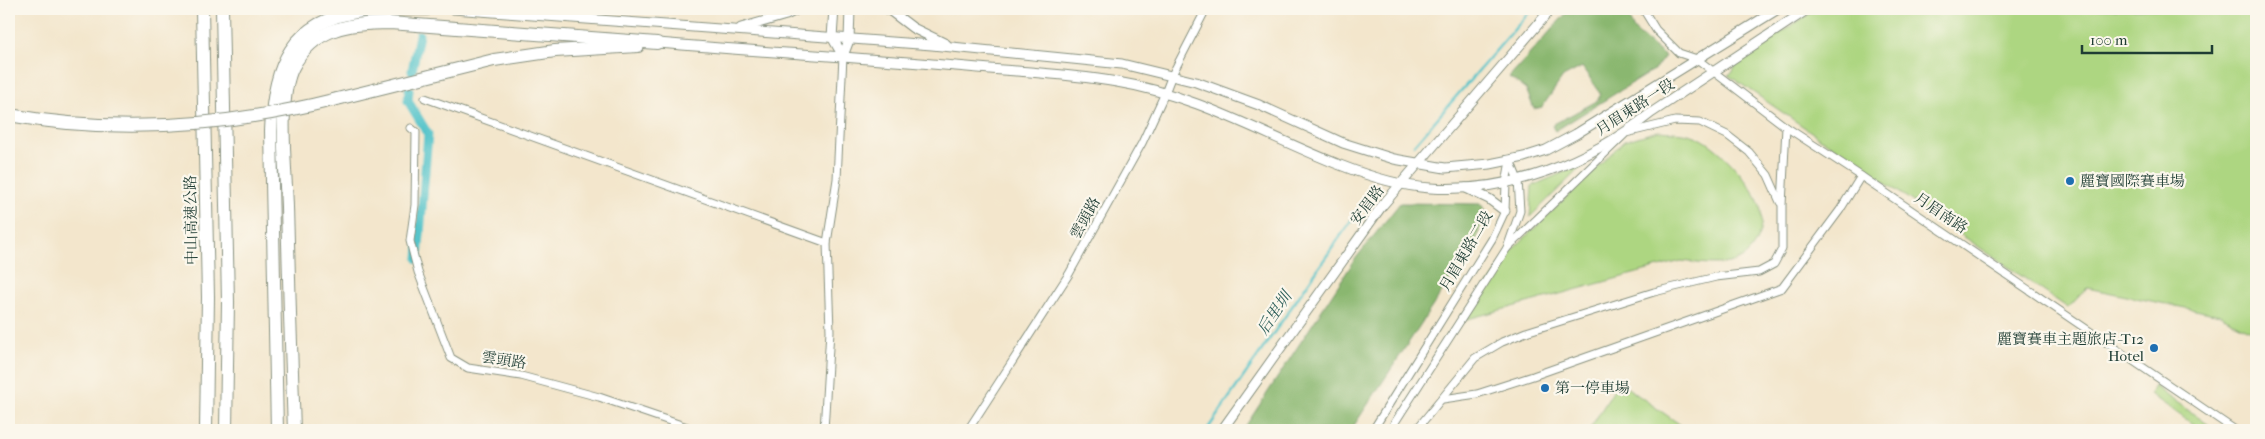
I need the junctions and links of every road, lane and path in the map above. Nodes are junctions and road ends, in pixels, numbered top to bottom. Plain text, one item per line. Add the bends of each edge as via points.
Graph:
1 (202, 9) edge
2 (222, 9) edge
3 (427, 9) edge
4 (453, 9) edge
5 (798, 9) edge
6 (834, 9) edge
7 (850, 9) edge
8 (888, 9) edge
9 (1206, 9) edge
10 (1551, 9) edge
11 (1643, 9) edge
12 (1778, 9) edge
13 (1808, 9) edge
14 (736, 29) junction
15 (832, 37) junction
16 (849, 40) junction
17 (658, 43) junction
18 (951, 46) junction
19 (843, 56) junction
20 (1697, 59) junction
21 (1713, 71) junction
22 (1172, 75) junction
23 (1165, 93) junction
24 (425, 98) dead end
25 (9, 115) edge
26 (1786, 127) junction
27 (411, 128) dead end
28 (1626, 133) junction
29 (1510, 160) junction
30 (1418, 164) junction
31 (1862, 176) junction
32 (1518, 180) junction
33 (1401, 184) junction
34 (1506, 184) junction
35 (1466, 188) junction
36 (1782, 205) junction
37 (1505, 211) junction
38 (828, 243) junction
39 (1507, 248) junction
40 (1443, 399) junction
41 (206, 430) edge
42 (226, 430) edge
43 (277, 430) edge
44 (294, 430) edge
45 (696, 430) edge
46 (824, 430) edge
47 (968, 430) edge
48 (1222, 430) edge
49 (1373, 430) edge
50 (1390, 430) edge
51 (1416, 430) edge
52 (2235, 430) edge

1 - 41 highway, 中山高速公路 via 208,297
2 - 42 highway via 228,302
3 - 43 highway via 363,11 321,23 300,39 279,73 272,100 271,130
4 - 14 street, 月眉東路一段
5 - 14 street
6 - 15 street
7 - 16 street
8 - 18 street via 913,28
9 - 22 street, 雲頭路
10 - 30 street, 安眉路
11 - 20 street, 月眉南路 via 1656,30 1680,53
12 - 20 street, 月眉東路一段
13 - 21 street, 月眉東路一段
14 - 15 street, 月眉東路一段
15 - 16 street, 月眉東路一段
15 - 19 street
16 - 18 street, 月眉東路一段
16 - 19 street
17 - 19 street, 月眉東路一段
17 - 25 highway, bridge via 494,60 274,114 187,125 72,124
17 - 44 highway via 362,23 328,32 302,54 288,79 284,134
18 - 22 street, 月眉東路一段 via 1122,64
19 - 23 street, 月眉東路一段 via 1108,81
19 - 38 street via 837,179
20 - 21 street, 月眉南路
20 - 29 street, 月眉東路一段 via 1576,134 1546,150
21 - 26 street, 月眉南路
21 - 28 street, 月眉東路一段
22 - 23 street, 雲頭路
22 - 30 street, 月眉東路一段 via 1258,105 1343,143
23 - 33 street, 月眉東路一段 via 1214,110 1341,165
23 - 47 street, 雲頭路 via 1142,143 1069,274
24 - 38 street
26 - 31 street, 月眉南路
26 - 36 street
27 - 45 street, 雲頭路 via 416,132 415,205 410,241 418,272 451,358 468,368 521,376 589,394
28 - 32 street, 月眉東路一段 via 1553,170
28 - 36 street via 1675,120 1700,122 1727,135 1749,152 1768,175
28 - 39 street
29 - 30 street, 月眉東路一段 via 1445,168
29 - 32 street, 月眉東路二段
29 - 34 street, 月眉東路二段
30 - 33 street, 安眉路
31 - 40 street via 1782,288 1533,376 1477,394
31 - 52 street, 月眉南路
32 - 34 street, 月眉東路一段
32 - 39 street, 月眉東路二段 via 1520,211
33 - 35 street, 月眉東路一段
33 - 48 street, 安眉路 via 1376,214
34 - 35 street, 月眉東路一段
34 - 37 street, 月眉東路二段
35 - 37 street
36 - 40 street via 1782,249 1774,264 1759,272 1716,277 1654,292 1526,332 1475,358
37 - 49 street, 月眉東路二段 via 1492,238
38 - 46 street via 830,331
39 - 50 street, 月眉東路二段
40 - 51 street

